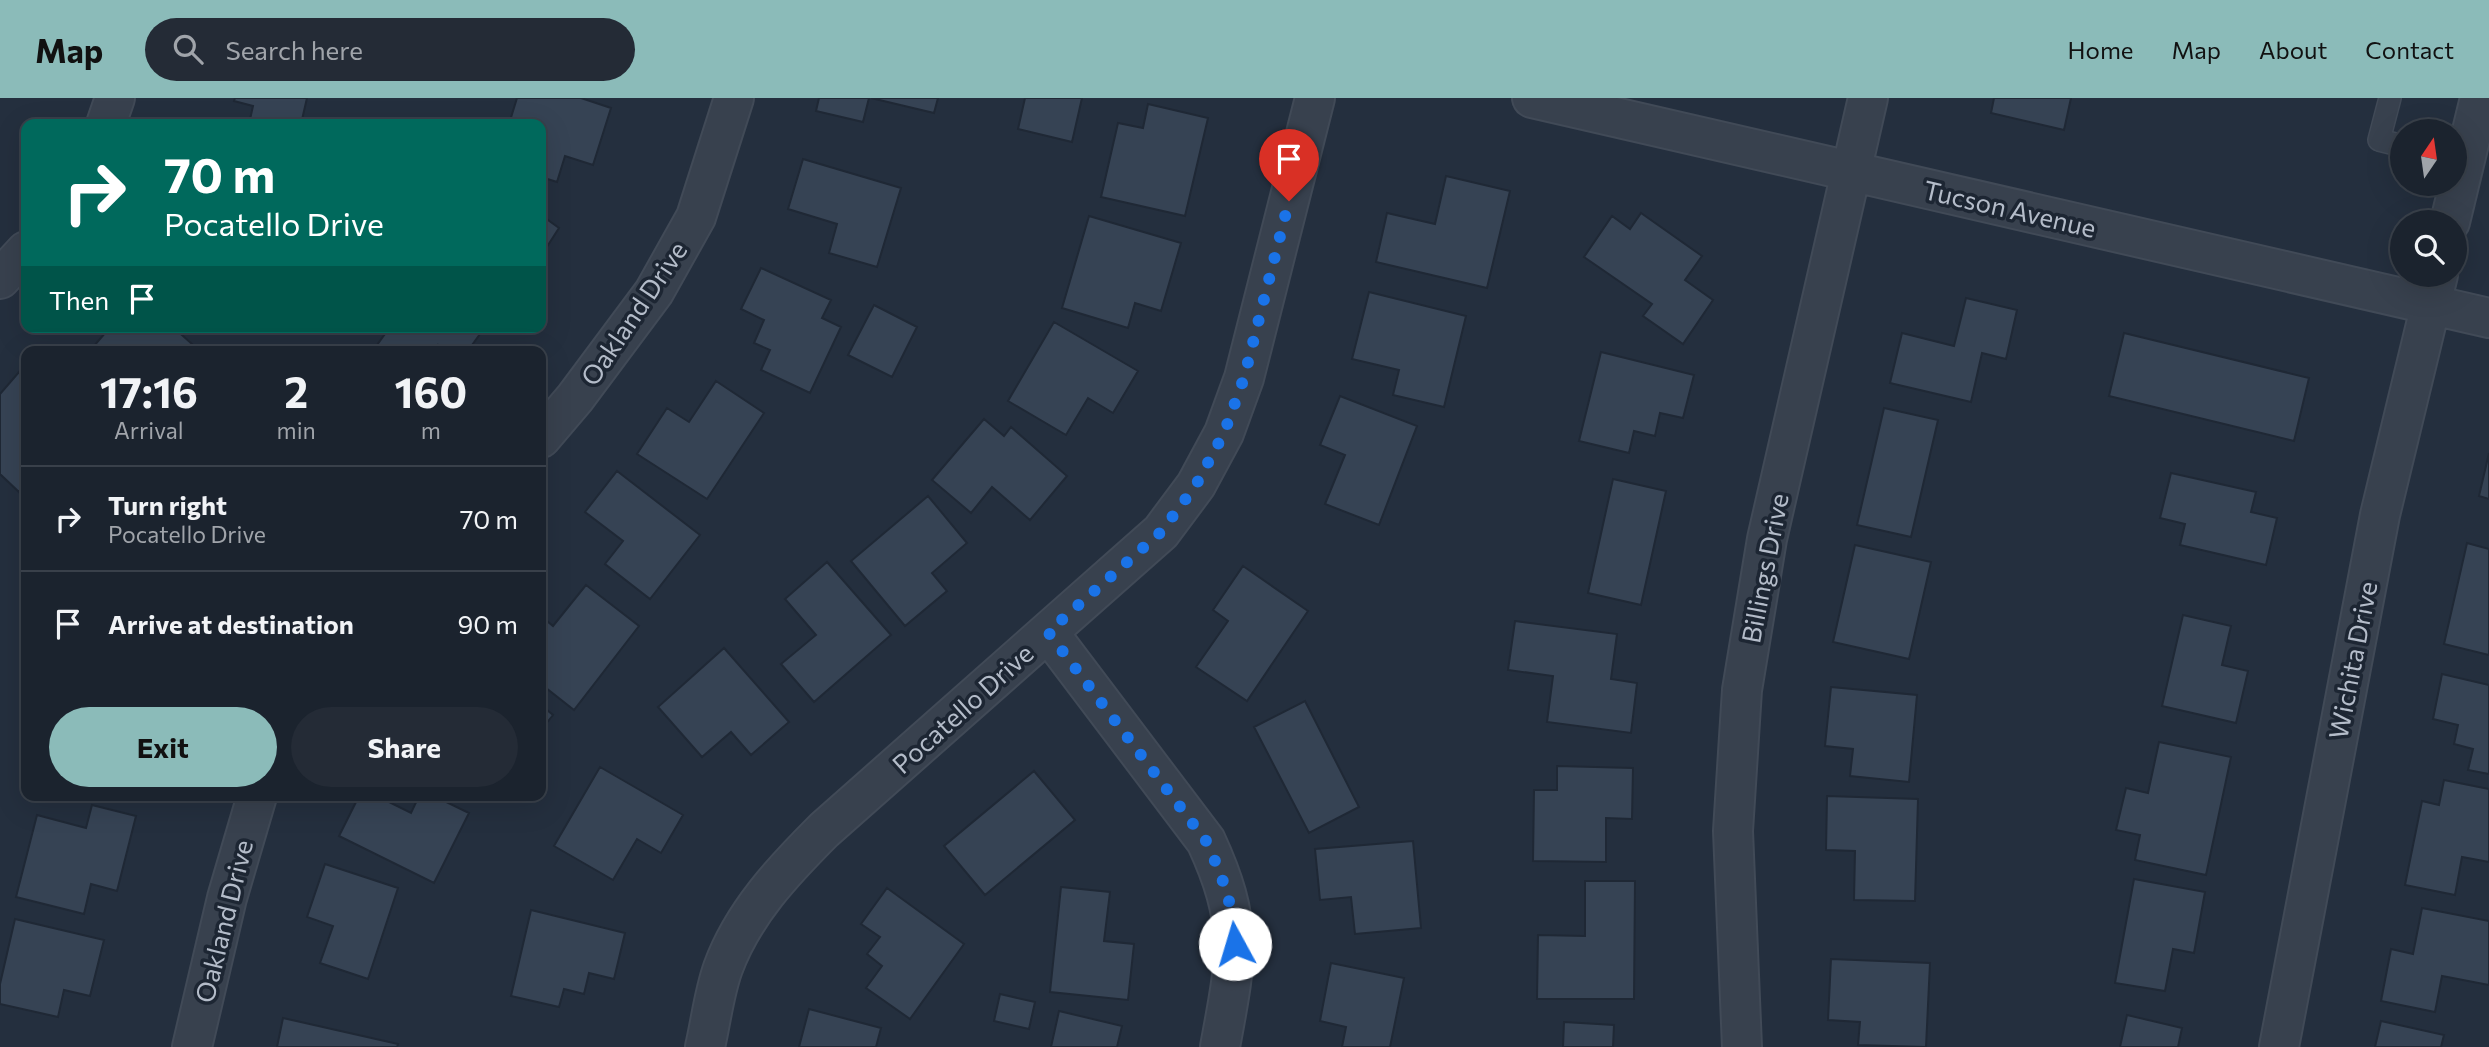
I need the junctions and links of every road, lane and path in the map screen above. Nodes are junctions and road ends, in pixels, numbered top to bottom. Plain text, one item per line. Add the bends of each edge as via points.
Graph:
1 (115, 98) edge
2 (734, 98) edge
3 (1315, 98) edge
4 (1532, 98) edge
5 (1868, 98) edge
6 (2390, 98) edge
7 (2480, 98) edge
8 (108, 119) edge
9 (2468, 136) edge
10 (2390, 143) edge
11 (1849, 171) junction
12 (21, 256) edge
13 (0, 279) edge
14 (2434, 289) edge
15 (2489, 318) edge
16 (546, 432) edge
17 (1048, 632) junction
18 (256, 801) edge
19 (192, 1047) edge
20 (705, 1047) edge
21 (1220, 1047) edge
22 (1742, 1047) edge
23 (2279, 1047) edge

1 - 8 street
2 - 16 street, Oakland Drive via 696,218 654,292
3 - 17 street, Pocatello Drive via 1244,378 1224,433 1196,485 1161,532
4 - 11 street, Tucson Avenue
5 - 11 street, Billings Drive
6 - 10 lane via 2379,140
7 - 9 street
11 - 14 street, Tucson Avenue
11 - 22 street, Billings Drive via 1767,539 1742,690 1733,831
12 - 13 street
14 - 15 street, Tucson Avenue
14 - 23 street, Wichita Drive via 2380,515
17 - 20 street, Pocatello Drive via 781,873 748,917 723,968
17 - 21 street via 1206,841 1224,880 1234,923 1235,966
18 - 19 street, Oakland Drive

